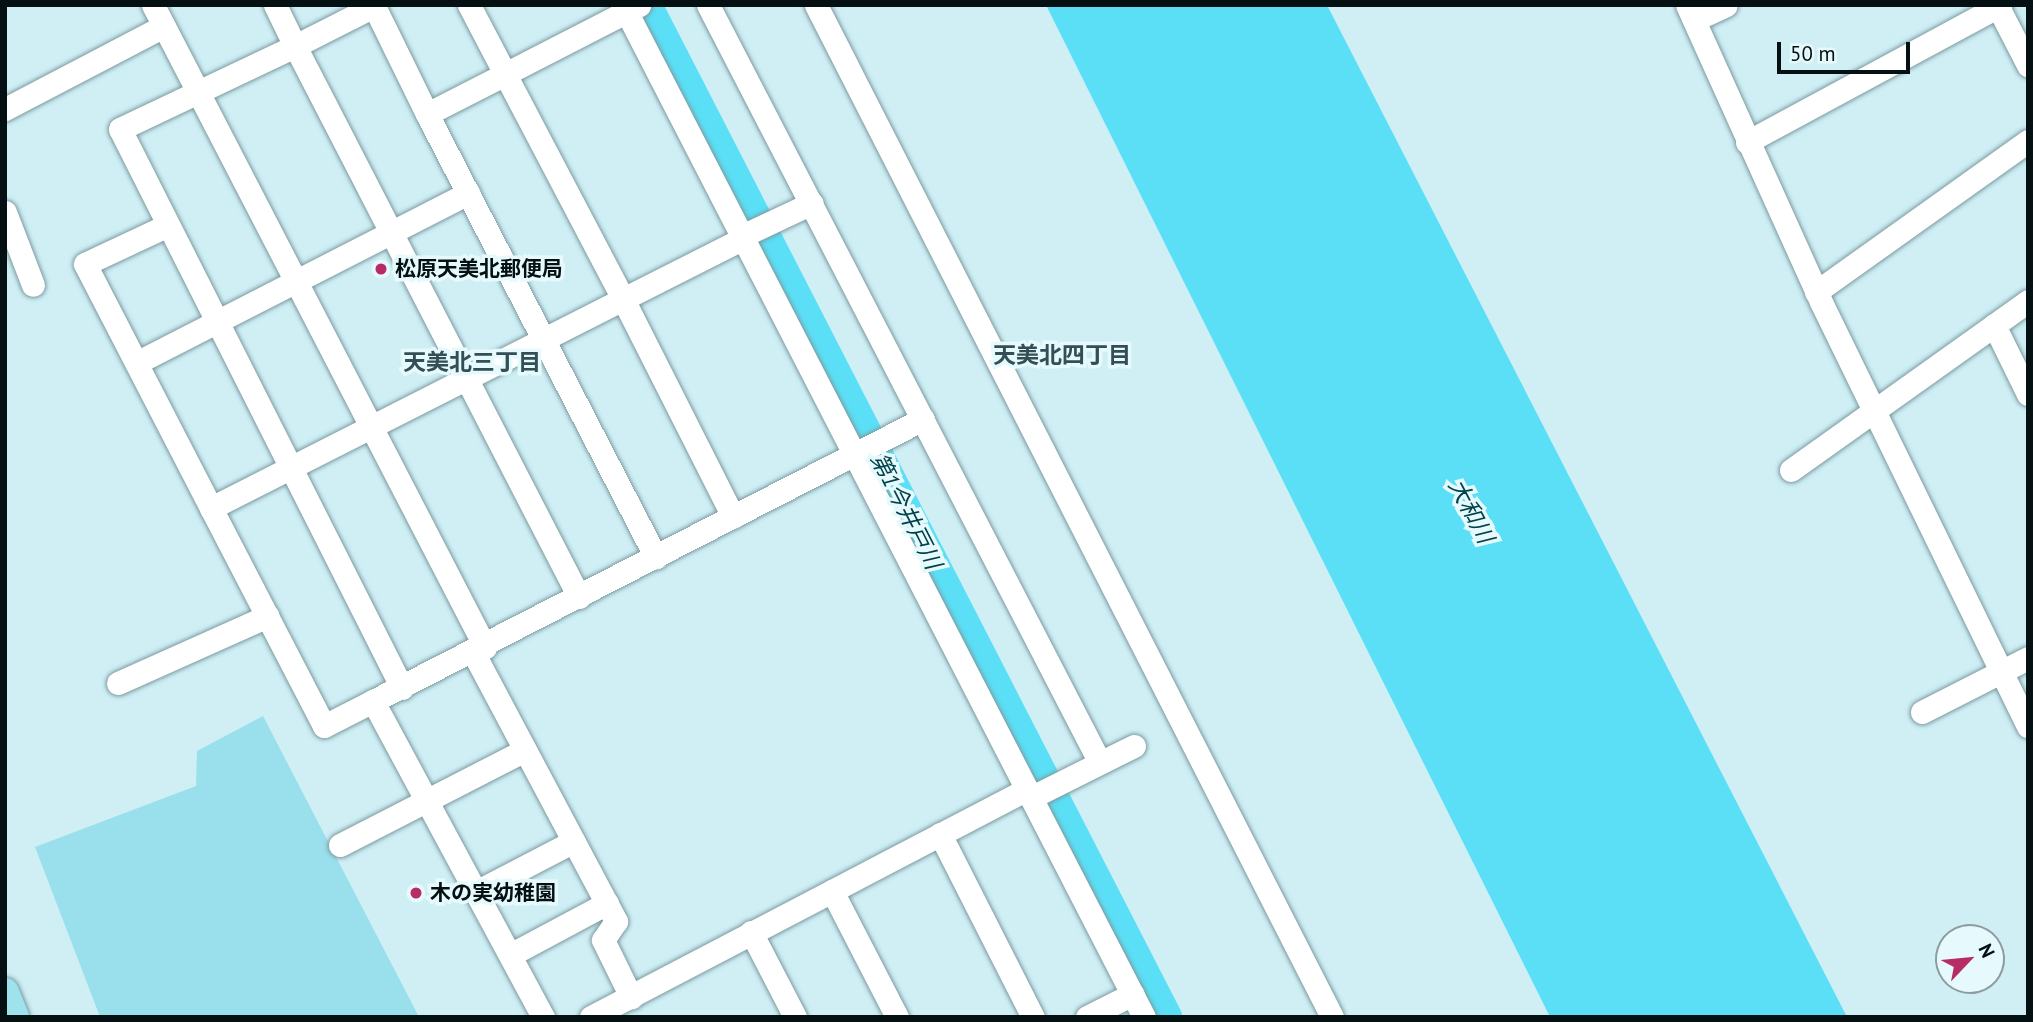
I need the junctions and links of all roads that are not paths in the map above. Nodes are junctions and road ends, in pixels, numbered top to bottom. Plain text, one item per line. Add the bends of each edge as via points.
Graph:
1 (275, 5) edge
2 (470, 5) edge
3 (708, 5) edge
4 (816, 5) edge
5 (1726, 5) edge
6 (373, 6) edge
7 (1998, 6) edge
8 (629, 8) edge
9 (161, 12) edge
10 (1690, 13) edge
11 (295, 46) junction
12 (2028, 65) edge
13 (505, 74) junction
14 (199, 92) junction
15 (5, 109) edge
16 (427, 114) junction
17 (2028, 141) edge
18 (1747, 142) junction
19 (468, 193) junction
20 (812, 204) junction
21 (5, 212) edge
22 (166, 226) junction
23 (391, 233) junction
24 (743, 236) junction
25 (296, 281) junction
26 (33, 285) dead end
27 (1816, 292) junction
28 (623, 299) junction
29 (2028, 301) edge
30 (215, 323) junction
31 (1994, 325) junction
32 (544, 338) junction
33 (138, 362) junction
34 (465, 376) junction
35 (2028, 394) edge
36 (1872, 410) junction
37 (922, 420) junction
38 (370, 424) junction
39 (856, 454) junction
40 (289, 466) junction
41 (1791, 470) dead end
42 (211, 508) junction
43 (733, 517) junction
44 (656, 557) junction
45 (579, 597) junction
46 (268, 616) junction
47 (479, 649) junction
48 (2028, 658) edge
49 (2002, 671) junction
50 (118, 683) dead end
51 (402, 688) junction
52 (373, 701) junction
53 (1922, 712) dead end
54 (2028, 726) edge
55 (1134, 746) dead end
56 (525, 750) junction
57 (1099, 763) junction
58 (1030, 794) junction
59 (426, 800) junction
60 (940, 834) junction
61 (574, 841) junction
62 (340, 845) dead end
63 (832, 891) junction
64 (476, 892) junction
65 (607, 903) junction
66 (751, 932) junction
67 (510, 955) junction
68 (5, 992) edge
69 (1133, 994) junction
70 (631, 997) junction
71 (15, 1017) edge
72 (543, 1017) edge
73 (591, 1017) edge
74 (795, 1017) edge
75 (897, 1017) edge
76 (1033, 1017) edge
77 (1087, 1017) edge
78 (1144, 1017) edge
79 (1332, 1017) edge

1 - 11 street
2 - 13 street
3 - 20 street
4 - 79 street
5 - 10 street
6 - 11 street
6 - 16 street
7 - 12 street
7 - 18 street
8 - 13 street
8 - 24 street
9 - 14 street
9 - 15 street
10 - 18 street
11 - 14 street
11 - 23 street
13 - 16 street
13 - 28 street
14 - 22 street via 120,129
14 - 25 street
16 - 19 street
17 - 27 street
18 - 27 street
19 - 23 street
19 - 32 street
20 - 24 street
20 - 37 street
21 - 26 street
22 - 30 street
22 - 33 street via 86,264
23 - 25 street
23 - 34 street
24 - 28 street
24 - 39 street
25 - 30 street
25 - 38 street
27 - 36 street
28 - 32 street
28 - 43 street
29 - 31 street
30 - 33 street
30 - 40 street
31 - 35 street
31 - 36 street
32 - 34 street
32 - 44 street
33 - 42 street
34 - 38 street
34 - 45 street
36 - 41 street
36 - 49 street
37 - 39 street
37 - 57 street
38 - 40 street
38 - 47 street
39 - 43 street
39 - 58 street
40 - 42 street
40 - 51 street
42 - 46 street
43 - 44 street
44 - 45 street
45 - 47 street
46 - 50 street
46 - 52 street via 324,726
47 - 51 street
47 - 56 street
48 - 49 street
49 - 53 street
49 - 54 street
51 - 52 street
52 - 59 street
55 - 57 street
56 - 59 street
56 - 61 street
57 - 58 street
58 - 60 street
58 - 69 street
59 - 62 street
59 - 64 street
60 - 63 street
60 - 76 street
61 - 64 street
61 - 65 street
63 - 66 street
63 - 75 street
64 - 67 street
65 - 67 street
65 - 70 street via 616,921 603,940
66 - 70 street
66 - 74 street
67 - 72 street
68 - 71 main road
69 - 77 street
69 - 78 street
70 - 73 street

